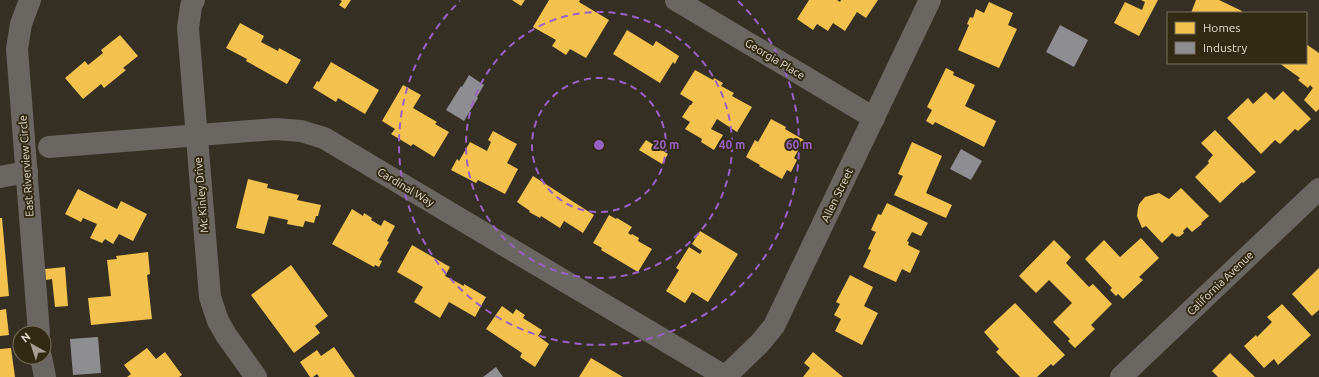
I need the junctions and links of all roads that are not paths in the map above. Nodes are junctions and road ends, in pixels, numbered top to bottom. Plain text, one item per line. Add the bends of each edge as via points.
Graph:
1 (30, 0) edge
2 (194, 0) edge
3 (676, 0) edge
4 (930, 0) edge
5 (874, 118) junction
6 (196, 136) junction
7 (49, 147) dead end
8 (27, 172) junction
9 (0, 177) edge
10 (1319, 189) edge
11 (38, 325) edge
12 (43, 365) edge
13 (45, 377) edge
14 (256, 377) edge
15 (726, 377) edge
16 (1121, 377) edge

1 - 8 street, East Riverview Circle via 21,24 17,49
2 - 6 street, Mc Kinley Drive via 188,28
3 - 5 street, Georgia Place
4 - 5 street, Allen Street
5 - 15 street, Allen Street via 774,326
6 - 7 street, Cardinal Way
6 - 14 street, Mc Kinley Drive via 210,297 221,326
6 - 15 street, Cardinal Way via 276,129 301,131 324,138
8 - 9 street
8 - 11 street, East Riverview Circle
10 - 16 street, California Avenue
12 - 13 street

